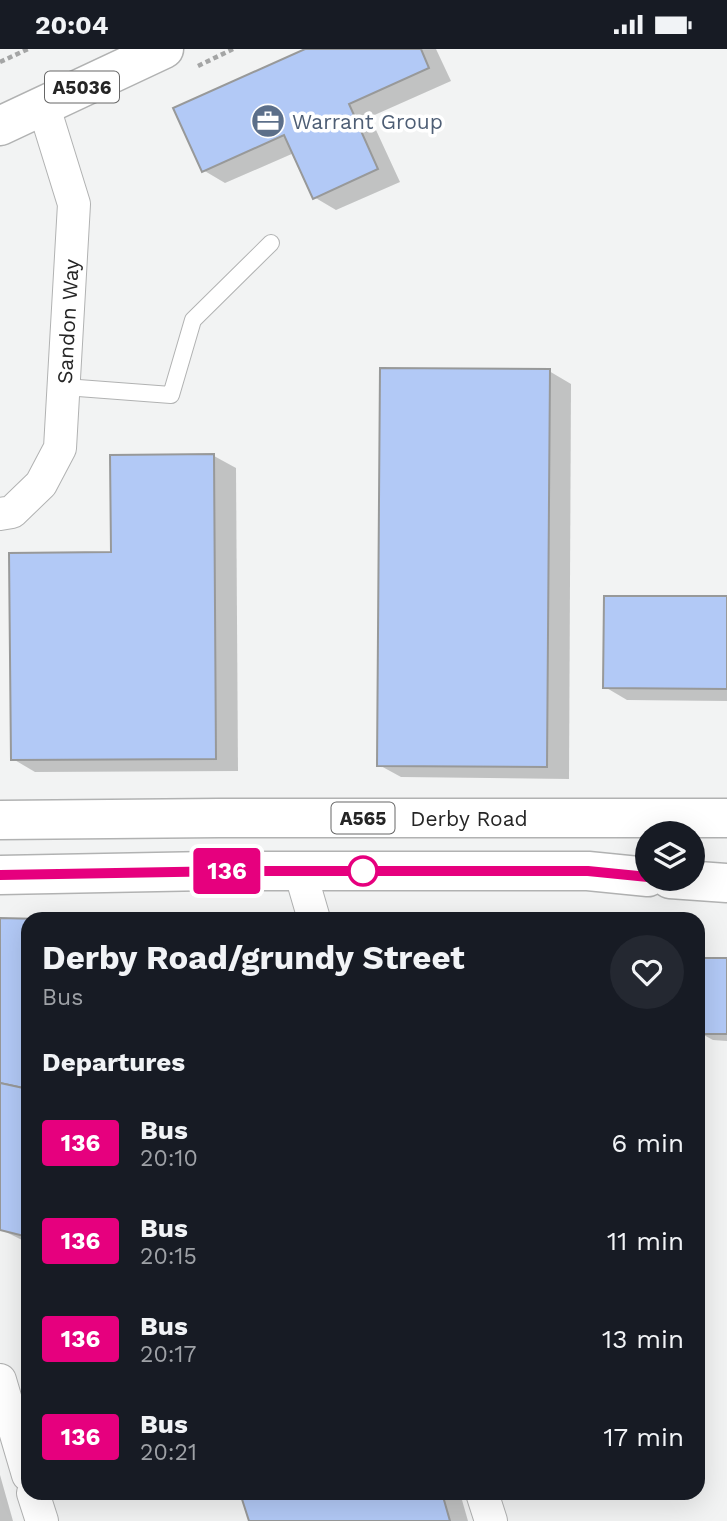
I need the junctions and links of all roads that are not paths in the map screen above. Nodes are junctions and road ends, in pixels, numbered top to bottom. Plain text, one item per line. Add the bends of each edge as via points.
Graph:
1 (164, 49) edge
2 (43, 104) junction
3 (0, 126) edge
4 (271, 243) dead end
5 (65, 387) junction
6 (0, 515) edge
7 (727, 818) edge
8 (0, 820) edge
9 (300, 871) junction
10 (0, 875) edge
11 (635, 876) edge
12 (705, 881) edge
13 (727, 883) edge
14 (312, 912) edge
15 (0, 1380) edge
16 (21, 1451) edge
17 (35, 1500) edge
18 (484, 1500) edge
19 (41, 1521) edge
20 (491, 1521) edge

1 - 2 main road, A5036
2 - 3 main road, A5036
2 - 5 street, Sandon Way via 74,204
4 - 5 lane via 193,320 171,395
5 - 6 street, Sandon Way via 60,448 41,485 12,512
7 - 8 main road, Derby Road / A565
9 - 10 main road
9 - 11 main road via 588,871
9 - 14 street
12 - 13 main road
15 - 16 street
17 - 19 street
18 - 20 street

